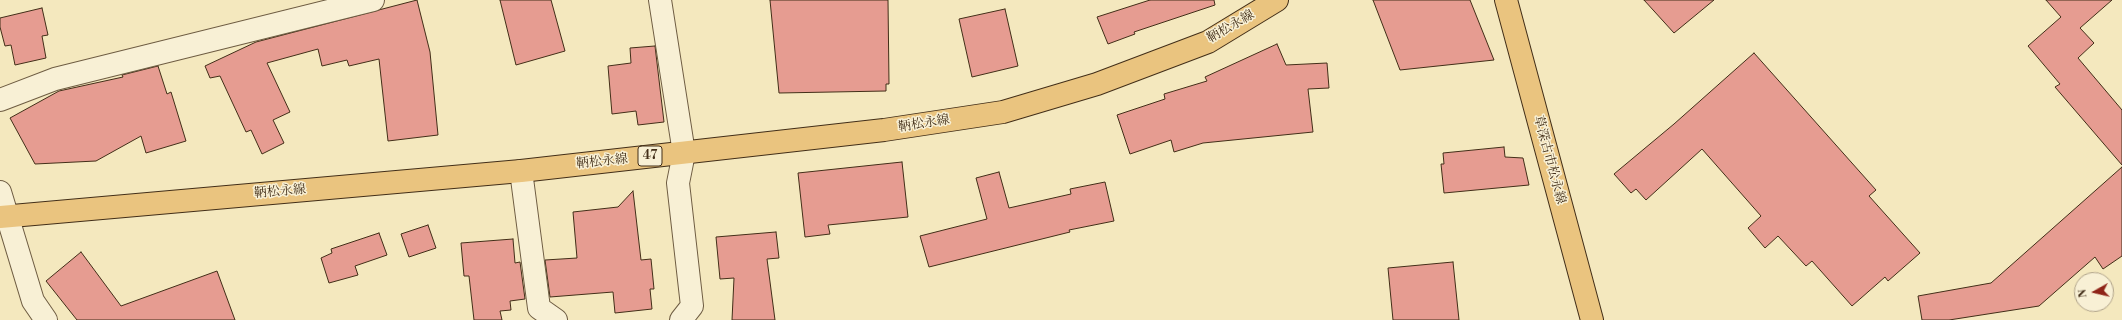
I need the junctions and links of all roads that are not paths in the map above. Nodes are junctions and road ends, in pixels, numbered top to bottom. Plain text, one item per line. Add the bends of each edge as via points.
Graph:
1 (373, 0) edge
2 (660, 0) edge
3 (1277, 0) edge
4 (1506, 0) edge
5 (0, 100) edge
6 (684, 153) junction
7 (521, 171) junction
8 (0, 192) edge
9 (3, 216) edge
10 (46, 320) edge
11 (556, 320) edge
12 (681, 320) edge
13 (1592, 320) edge

1 - 5 street via 55,79
2 - 6 street
3 - 6 main road, 鞆松永線 / 47 via 1208,42 1097,84 1003,112 884,130
4 - 13 main road, 草深古市松永線
6 - 7 main road, 鞆松永線 / 47
6 - 12 street via 678,183 692,306
7 - 9 main road, 鞆松永線 / 47
7 - 11 street via 539,308
8 - 9 street
9 - 10 street via 33,301

